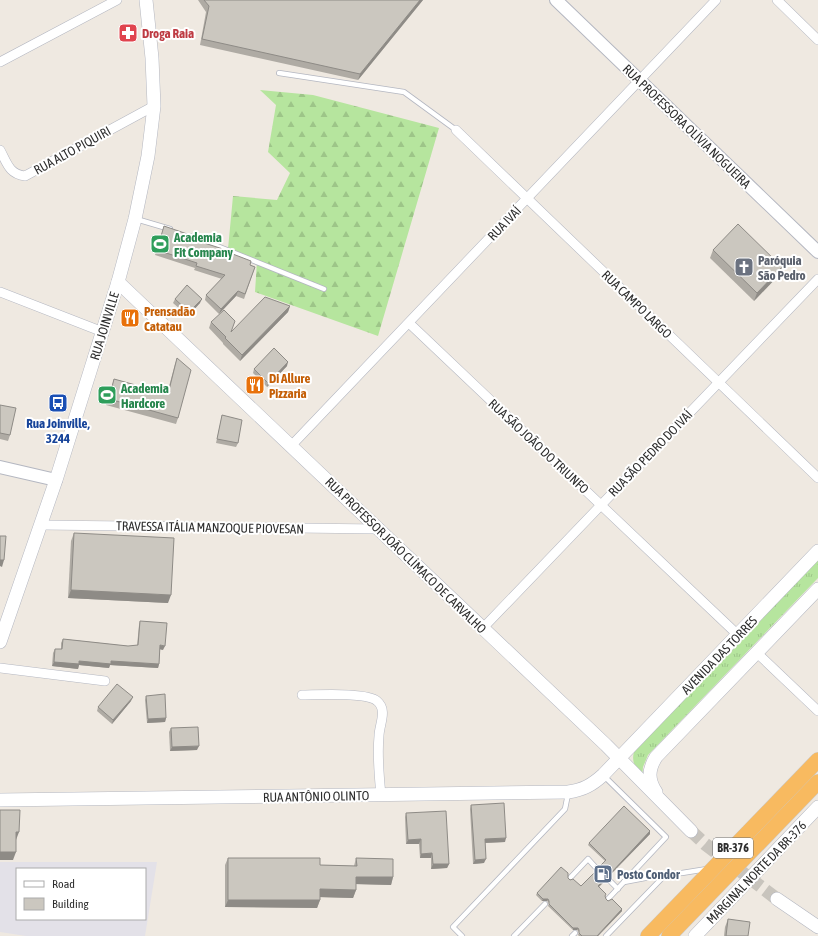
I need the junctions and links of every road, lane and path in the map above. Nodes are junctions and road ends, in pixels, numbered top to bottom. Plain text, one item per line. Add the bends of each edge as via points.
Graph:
1 (117, 0) edge
2 (146, 0) edge
3 (556, 0) edge
4 (716, 0) edge
5 (777, 0) edge
6 (818, 40) edge
7 (0, 62) edge
8 (279, 73) dead end
9 (640, 80) junction
10 (154, 106) junction
11 (456, 130) joint
12 (0, 150) edge
13 (527, 199) junction
14 (135, 219) junction
15 (179, 231) edge
16 (186, 234) edge
17 (818, 252) edge
18 (818, 279) edge
19 (118, 282) junction
20 (324, 289) dead end
21 (0, 292) edge
22 (409, 323) junction
23 (103, 332) junction
24 (718, 382) junction
25 (291, 446) junction
26 (0, 467) edge
27 (818, 478) edge
28 (56, 480) junction
29 (601, 505) junction
30 (41, 525) junction
31 (378, 529) junction
32 (818, 551) edge
33 (818, 589) edge
34 (483, 628) junction
35 (738, 635) junction
36 (0, 642) edge
37 (757, 653) junction
38 (0, 668) edge
39 (105, 682) dead end
40 (302, 695) dead end
41 (818, 711) edge
42 (619, 759) junction
43 (818, 760) edge
44 (603, 775) junction
45 (818, 782) edge
46 (568, 792) junction
47 (381, 795) junction
48 (660, 799) junction
49 (0, 800) edge
50 (818, 808) edge
51 (691, 831) tunnel mouth
52 (714, 868) junction
53 (598, 870) edge
54 (666, 874) junction
55 (570, 878) edge
56 (607, 878) dead end
57 (624, 882) junction
58 (618, 889) junction
59 (608, 899) edge
60 (777, 900) tunnel mouth
61 (545, 904) dead end
62 (818, 928) edge
63 (462, 936) edge
64 (514, 936) edge
65 (606, 936) edge
66 (648, 936) edge
67 (669, 936) edge
68 (695, 936) edge

1 - 7 street
2 - 10 main road, RUA JOINVILLE
3 - 9 street, RUA PROFESSORA OLÍVIA NOGUEIRA
4 - 9 street, RUA IVAÍ
5 - 6 street
8 - 11 lane via 404,92
9 - 13 street, RUA IVAÍ
9 - 17 street, RUA PROFESSORA OLÍVIA NOGUEIRA
10 - 12 street, RUA ALTO PIQUIRI via 25,176 13,173
10 - 14 main road, RUA JOINVILLE via 148,156
11 - 13 street, RUA CAMPO LARGO
13 - 22 street, RUA IVAÍ
13 - 24 street, RUA CAMPO LARGO
14 - 15 lane
14 - 19 main road, RUA JOINVILLE
16 - 20 lane
18 - 24 street, RUA SÃO PEDRO DO IVAÍ
19 - 23 main road, RUA JOINVILLE
19 - 25 main road, RUA PROFESSOR JOÃO CLÍMACO DE CARVALHO
21 - 23 street
22 - 25 street, RUA IVAÍ
22 - 29 street, RUA SÃO JOÃO DO TRIUNFO
23 - 28 main road, RUA JOINVILLE
24 - 27 street, RUA CAMPO LARGO
24 - 29 street, RUA SÃO PEDRO DO IVAÍ
25 - 31 main road, RUA PROFESSOR JOÃO CLÍMACO DE CARVALHO
26 - 28 street
28 - 30 main road, RUA JOINVILLE
29 - 34 street, RUA SÃO PEDRO DO IVAÍ
29 - 35 street, RUA SÃO JOÃO DO TRIUNFO
30 - 31 street, TRAVESSA ITÁLIA MANZOQUE PIOVESAN
30 - 36 main road, RUA JOINVILLE
31 - 34 main road, RUA PROFESSOR JOÃO CLÍMACO DE CARVALHO
32 - 35 main road, AVENIDA DAS TORRES
33 - 37 main road, AVENIDA DAS TORRES
34 - 42 main road, RUA PROFESSOR JOÃO CLÍMACO DE CARVALHO
35 - 42 main road, AVENIDA DAS TORRES
37 - 41 street
37 - 48 main road, AVENIDA DAS TORRES via 654,761 649,772 650,781
38 - 39 street
40 - 47 street via 341,695 373,698 379,702 382,708 378,750
42 - 44 main road, RUA ANTÔNIO OLINTO
42 - 48 main road, RUA PROFESSOR JOÃO CLÍMACO DE CARVALHO
43 - 52 highway, BR-376
44 - 46 main road, RUA ANTÔNIO OLINTO via 587,788
44 - 57 lane via 666,838
45 - 67 highway, BR-376
46 - 47 main road, RUA ANTÔNIO OLINTO
46 - 63 lane via 565,809 453,928
47 - 49 main road, RUA ANTÔNIO OLINTO
48 - 51 main road, RUA PROFESSOR JOÃO CLÍMACO DE CARVALHO
50 - 68 main road, MARGINAL NORTE DA BR-376
52 - 54 lane
52 - 66 highway, BR-376
53 - 55 lane via 588,859
54 - 57 lane
54 - 65 lane
56 - 58 lane
57 - 58 lane
58 - 59 lane
60 - 62 main road
61 - 64 lane

